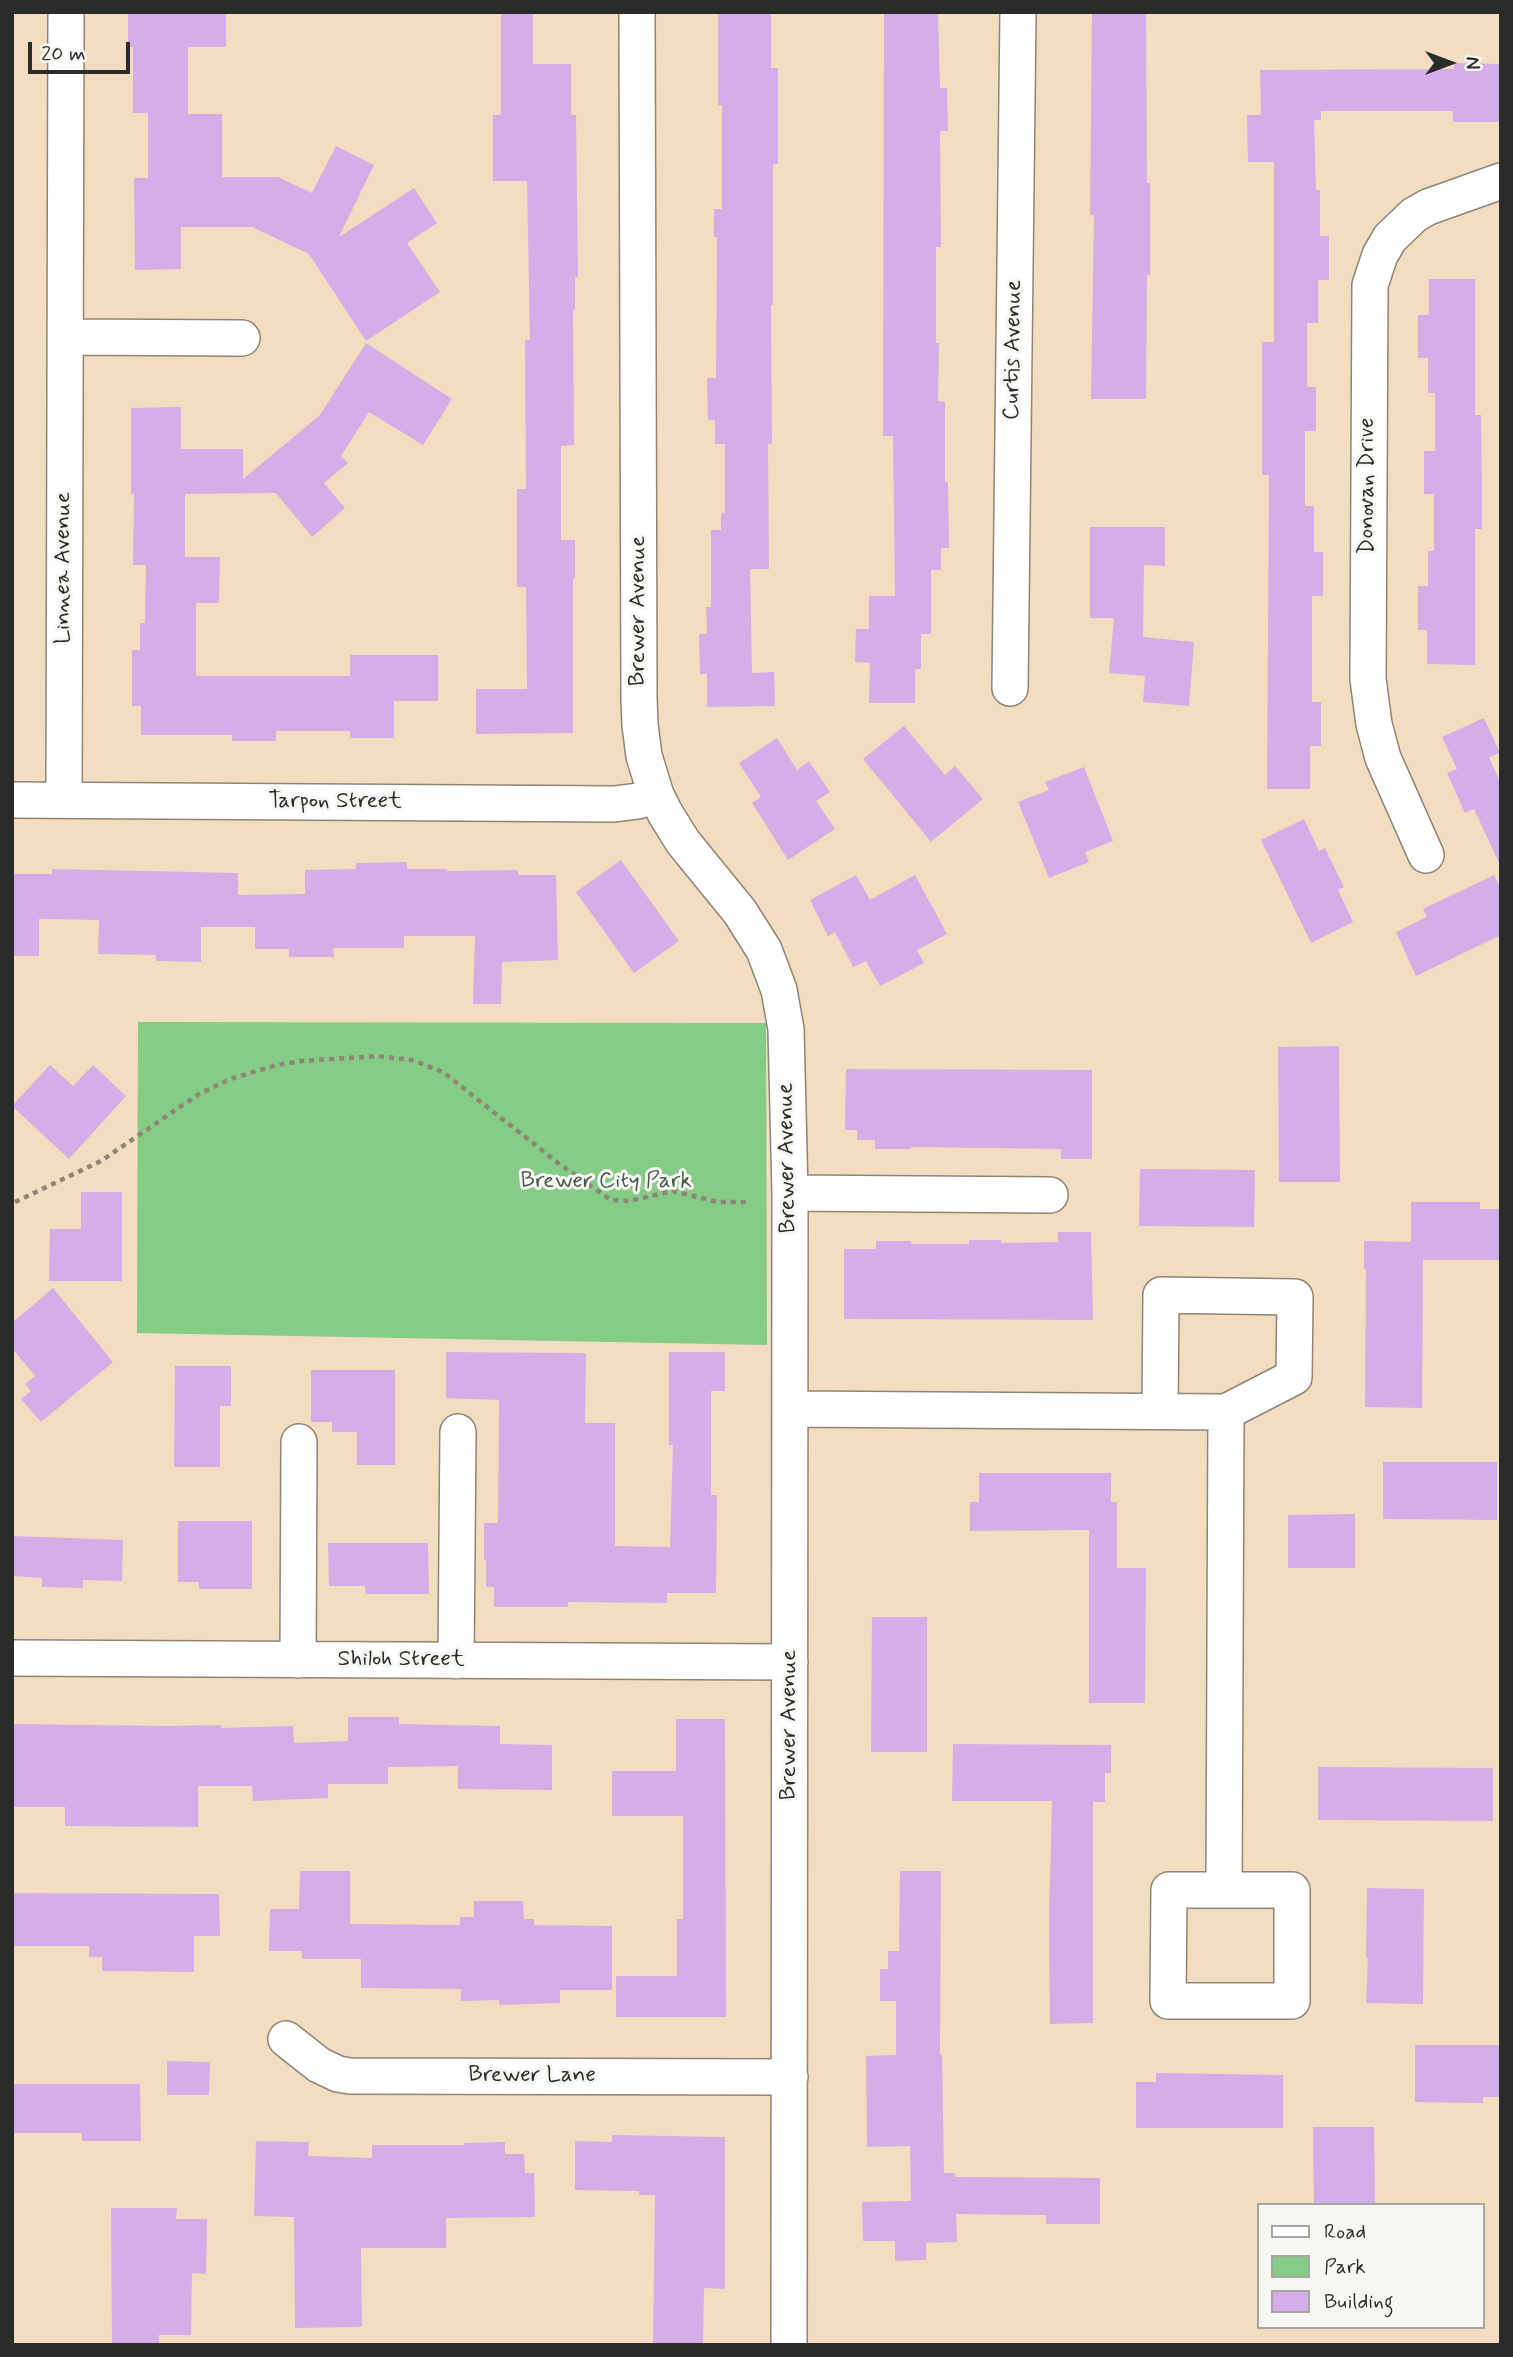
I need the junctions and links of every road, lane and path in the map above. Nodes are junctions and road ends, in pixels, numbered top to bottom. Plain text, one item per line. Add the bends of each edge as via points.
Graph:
1 (66, 12) edge
2 (637, 12) edge
3 (1018, 12) edge
4 (1501, 181) edge
5 (65, 337) junction
6 (242, 338) dead end
7 (1010, 688) dead end
8 (656, 795) junction
9 (64, 799) junction
10 (12, 800) edge
11 (1426, 855) dead end
12 (790, 1193) junction
13 (1050, 1195) dead end
14 (15, 1202) dead end
15 (750, 1202) dead end
16 (790, 1409) junction
17 (1160, 1411) junction
18 (1226, 1412) junction
19 (458, 1432) dead end
20 (299, 1442) dead end
21 (12, 1658) edge
22 (298, 1660) junction
23 (456, 1661) junction
24 (790, 1662) junction
25 (1224, 1890) junction
26 (286, 2039) dead end
27 (790, 2077) junction
28 (789, 2345) edge

1 - 5 street, Linnea Avenue
2 - 8 street, Brewer Avenue via 640,711 645,756
3 - 7 street, Curtis Avenue
4 - 11 street, Donovan Drive via 1414,215 1390,237 1370,285 1368,679 1383,758
5 - 6 street
5 - 9 street, Linnea Avenue
8 - 9 street, Tarpon Street via 614,804
8 - 12 street, Brewer Avenue via 683,842 747,921 772,967 786,1029
9 - 10 street, Tarpon Street
12 - 13 street
12 - 16 street, Brewer Avenue
14 - 15 path via 101,1161 199,1094 230,1079 302,1061 377,1056 412,1060 443,1072 611,1200 629,1201 673,1191 718,1202
16 - 17 street
16 - 24 street, Brewer Avenue
17 - 18 street
17 - 18 street via 1161,1295 1295,1297 1294,1377
18 - 25 street
19 - 23 street
20 - 22 street
21 - 22 street, Shiloh Street
22 - 23 street, Shiloh Street
23 - 24 street, Shiloh Street
24 - 27 street, Brewer Avenue
25 - 25 street via 1169,1890 1168,2001 1292,2001 1292,1890
26 - 27 street, Brewer Lane via 319,2065 351,2076
27 - 28 street, Brewer Avenue

